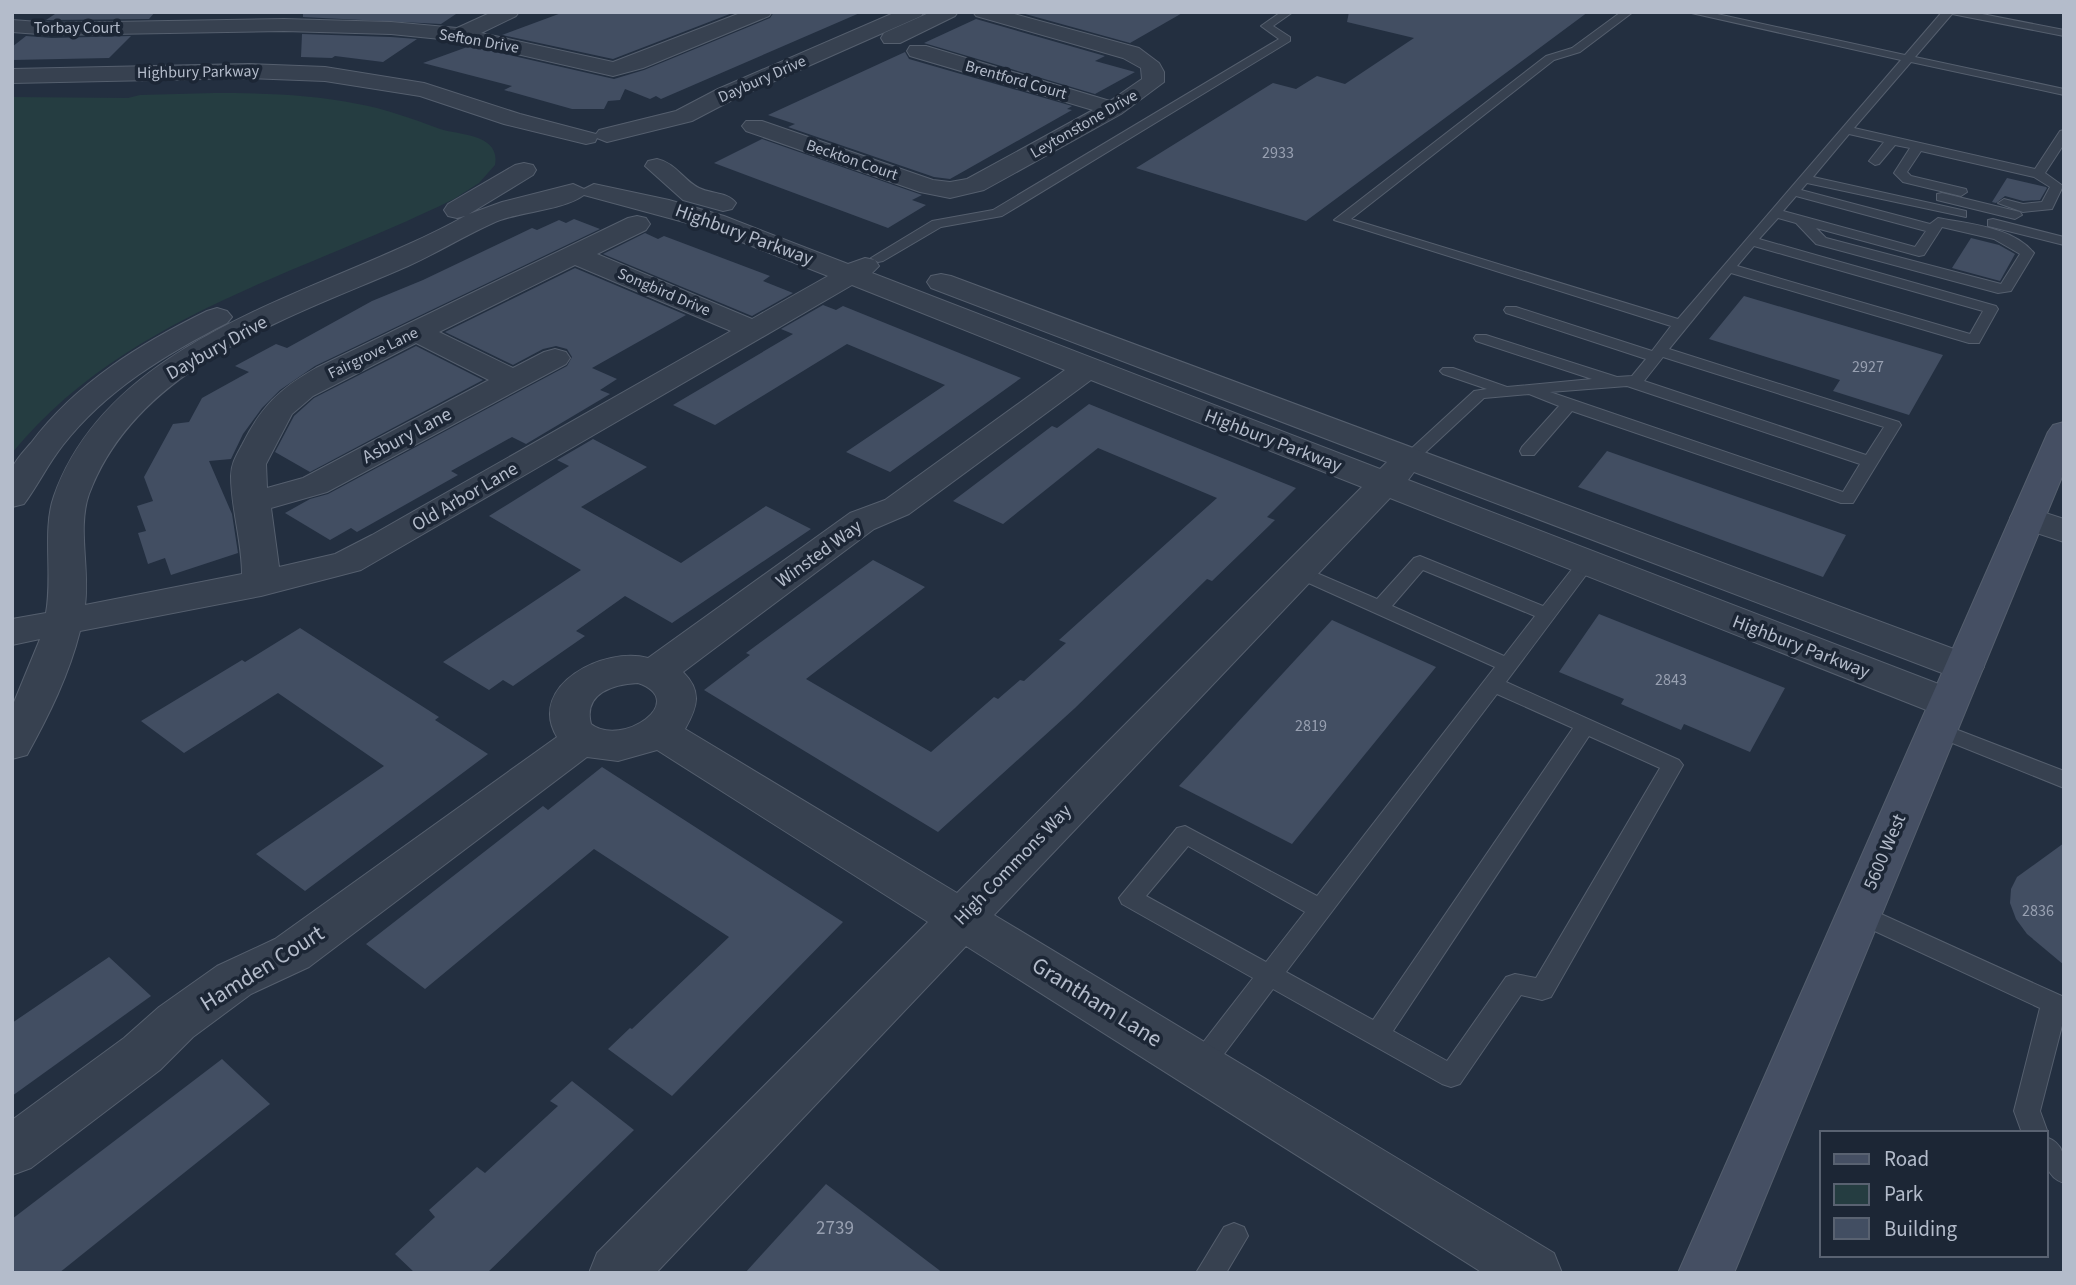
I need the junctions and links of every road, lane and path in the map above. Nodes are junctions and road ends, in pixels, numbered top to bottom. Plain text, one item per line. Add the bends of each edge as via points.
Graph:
1 (509, 12) edge
2 (762, 12) edge
3 (914, 12) edge
4 (948, 12) edge
5 (983, 12) edge
6 (1288, 12) edge
7 (1628, 12) edge
8 (1692, 12) edge
9 (1948, 12) edge
10 (1955, 12) edge
11 (1081, 17) dead end
12 (192, 19) edge
13 (12, 26) edge
14 (1052, 31) junction
15 (2064, 33) edge
16 (460, 35) junction
17 (918, 51) dead end
18 (1907, 58) junction
19 (12, 76) edge
20 (129, 80) junction
21 (12, 89) edge
22 (2064, 92) edge
23 (1114, 109) junction
24 (754, 126) dead end
25 (1847, 130) junction
26 (2064, 134) edge
27 (597, 136) junction
28 (1892, 140) junction
29 (1918, 146) junction
30 (670, 152) junction
31 (526, 154) junction
32 (1875, 161) dead end
33 (1810, 173) junction
34 (2038, 174) junction
35 (950, 191) joint
36 (583, 192) junction
37 (1794, 192) junction
38 (1775, 213) junction
39 (1801, 220) junction
40 (637, 224) dead end
41 (2064, 227) edge
42 (1934, 229) junction
43 (1751, 241) junction
44 (2064, 241) edge
45 (574, 254) junction
46 (865, 266) junction
47 (1729, 268) junction
48 (1511, 310) dead end
49 (1682, 325) junction
50 (753, 330) junction
51 (416, 332) junction
52 (1481, 338) dead end
53 (1659, 354) junction
54 (555, 358) dead end
55 (1087, 368) junction
56 (1448, 371) dead end
57 (513, 380) junction
58 (1623, 382) junction
59 (1529, 390) junction
60 (1510, 391) junction
61 (1570, 404) junction
62 (2064, 432) edge
63 (1528, 451) dead end
64 (1870, 462) junction
65 (1397, 471) junction
66 (12, 497) edge
67 (254, 502) junction
68 (2027, 518) junction
69 (2064, 531) edge
70 (1586, 563) junction
71 (1298, 572) junction
72 (261, 584) junction
73 (1380, 608) junction
74 (1546, 614) junction
75 (64, 622) junction
76 (12, 632) edge
77 (1508, 665) junction
78 (656, 672) junction
79 (1493, 684) junction
80 (1950, 700) junction
81 (1586, 726) junction
82 (659, 732) junction
83 (583, 739) junction
84 (12, 744) edge
85 (2064, 780) edge
86 (1321, 909) junction
87 (1859, 913) junction
88 (961, 919) junction
89 (1269, 976) junction
90 (2059, 1006) edge
91 (1377, 1035) junction
92 (1200, 1066) junction
93 (2034, 1131) edge
94 (12, 1151) edge
95 (2048, 1151) edge
96 (2064, 1171) edge
97 (1234, 1236) dead end
98 (617, 1273) edge
99 (1210, 1273) edge
100 (1534, 1273) edge
101 (1706, 1273) edge

1 - 16 street
2 - 16 street, Sefton Drive via 613,69
3 - 27 street, Daybury Drive via 676,119
4 - 30 street, Daybury Drive via 738,107
5 - 14 street, Leytonstone Drive
6 - 46 lane via 1266,26 1286,39 997,213 937,224
7 - 49 lane via 1576,50 1550,58 1341,220
8 - 18 lane
9 - 18 lane
10 - 15 lane
11 - 14 street
12 - 13 street, Torbay Court via 45,29
12 - 16 street, Sefton Drive
12 - 20 street
14 - 23 street, Leytonstone Drive via 1131,53 1151,65 1153,82
17 - 23 street, Brentford Court
18 - 22 lane
18 - 25 lane
19 - 20 street, Highbury Parkway
20 - 21 street, Highbury Parkway
20 - 27 street, Highbury Parkway via 273,71 359,78 424,90 512,119
20 - 31 street, Highbury Parkway via 323,89 410,106 498,133
23 - 35 street, Leytonstone Drive via 975,186
24 - 35 street, Beckton Court
25 - 28 lane
25 - 33 lane
26 - 34 lane
27 - 30 street, Highbury Parkway via 641,140 659,153
27 - 31 street, Daybury Drive
28 - 29 lane
28 - 32 lane
29 - 34 lane
29 - 34 lane via 1900,173 1907,179 2023,208 2047,206 2057,186
30 - 36 street, Daybury Drive via 640,179
30 - 46 street, Highbury Parkway via 671,173 682,188 744,208
31 - 36 street, Highbury Parkway via 528,178 538,185
31 - 66 street, Daybury Drive via 452,213 212,319 144,356 97,390 63,423
33 - 37 lane
33 - 41 lane
33 - 44 lane
36 - 46 street, Highbury Parkway via 699,216
36 - 75 street, Daybury Drive via 479,219 239,332 145,392 94,447 70,497
37 - 38 lane
37 - 42 lane
38 - 39 lane
38 - 43 lane
39 - 42 lane via 1919,252
39 - 42 lane via 1821,241 1998,289 2006,288 2026,253 2008,240 1938,222
40 - 45 street, Fairgrove Lane
43 - 47 lane
43 - 47 lane via 1991,309 1974,340
45 - 50 street, Songbird Drive
45 - 51 street, Fairgrove Lane
46 - 50 street, Old Arbor Lane
46 - 55 street, Highbury Parkway
46 - 65 street, Highbury Parkway
47 - 49 lane
48 - 53 lane
49 - 53 lane
50 - 72 street, Old Arbor Lane via 366,553 326,569
51 - 57 street
51 - 67 street, Fairgrove Lane via 312,383 281,407 249,464
52 - 58 lane
53 - 58 lane via 1637,380
53 - 64 lane via 1894,425
54 - 57 street, Asbury Lane
55 - 65 street, Highbury Parkway
55 - 78 street, Winsted Way via 897,508 862,521
56 - 60 lane
57 - 67 street, Asbury Lane via 315,485
58 - 59 lane
58 - 64 lane
59 - 60 lane
59 - 61 lane
60 - 65 lane via 1480,394
61 - 63 lane
61 - 64 lane via 1847,499
62 - 68 main road, 5600 West
65 - 70 street, Highbury Parkway
65 - 71 street, High Commons Way
65 - 80 street, Highbury Parkway
67 - 72 street, Fairgrove Lane
68 - 69 street
68 - 80 main road, 5600 West
70 - 74 lane
70 - 80 street, Highbury Parkway
71 - 73 lane
71 - 88 street, High Commons Way
72 - 75 street, Old Arbor Lane
73 - 74 lane via 1420,562
73 - 77 lane
74 - 77 lane
75 - 76 street, Old Arbor Lane
75 - 84 street, Daybury Drive via 44,683
77 - 79 lane
78 - 82 street via 670,680 679,705
78 - 83 street via 622,670 588,682 568,706 567,719
79 - 81 lane
79 - 86 lane
80 - 85 lane
80 - 87 main road, 5600 West
81 - 91 lane
81 - 91 lane via 1672,765 1542,990 1515,984 1451,1076
82 - 83 street via 620,746
82 - 88 street, Grantham Lane
83 - 94 street, Hamden Court via 292,953 234,980
86 - 89 lane
86 - 89 lane via 1185,834 1130,898
87 - 90 lane
87 - 101 main road, 5600 West
88 - 92 street, Grantham Lane
88 - 98 street, High Commons Way
89 - 91 lane
89 - 92 lane
90 - 93 lane via 2027,1111
92 - 100 street, Grantham Lane
95 - 96 lane
97 - 99 lane

